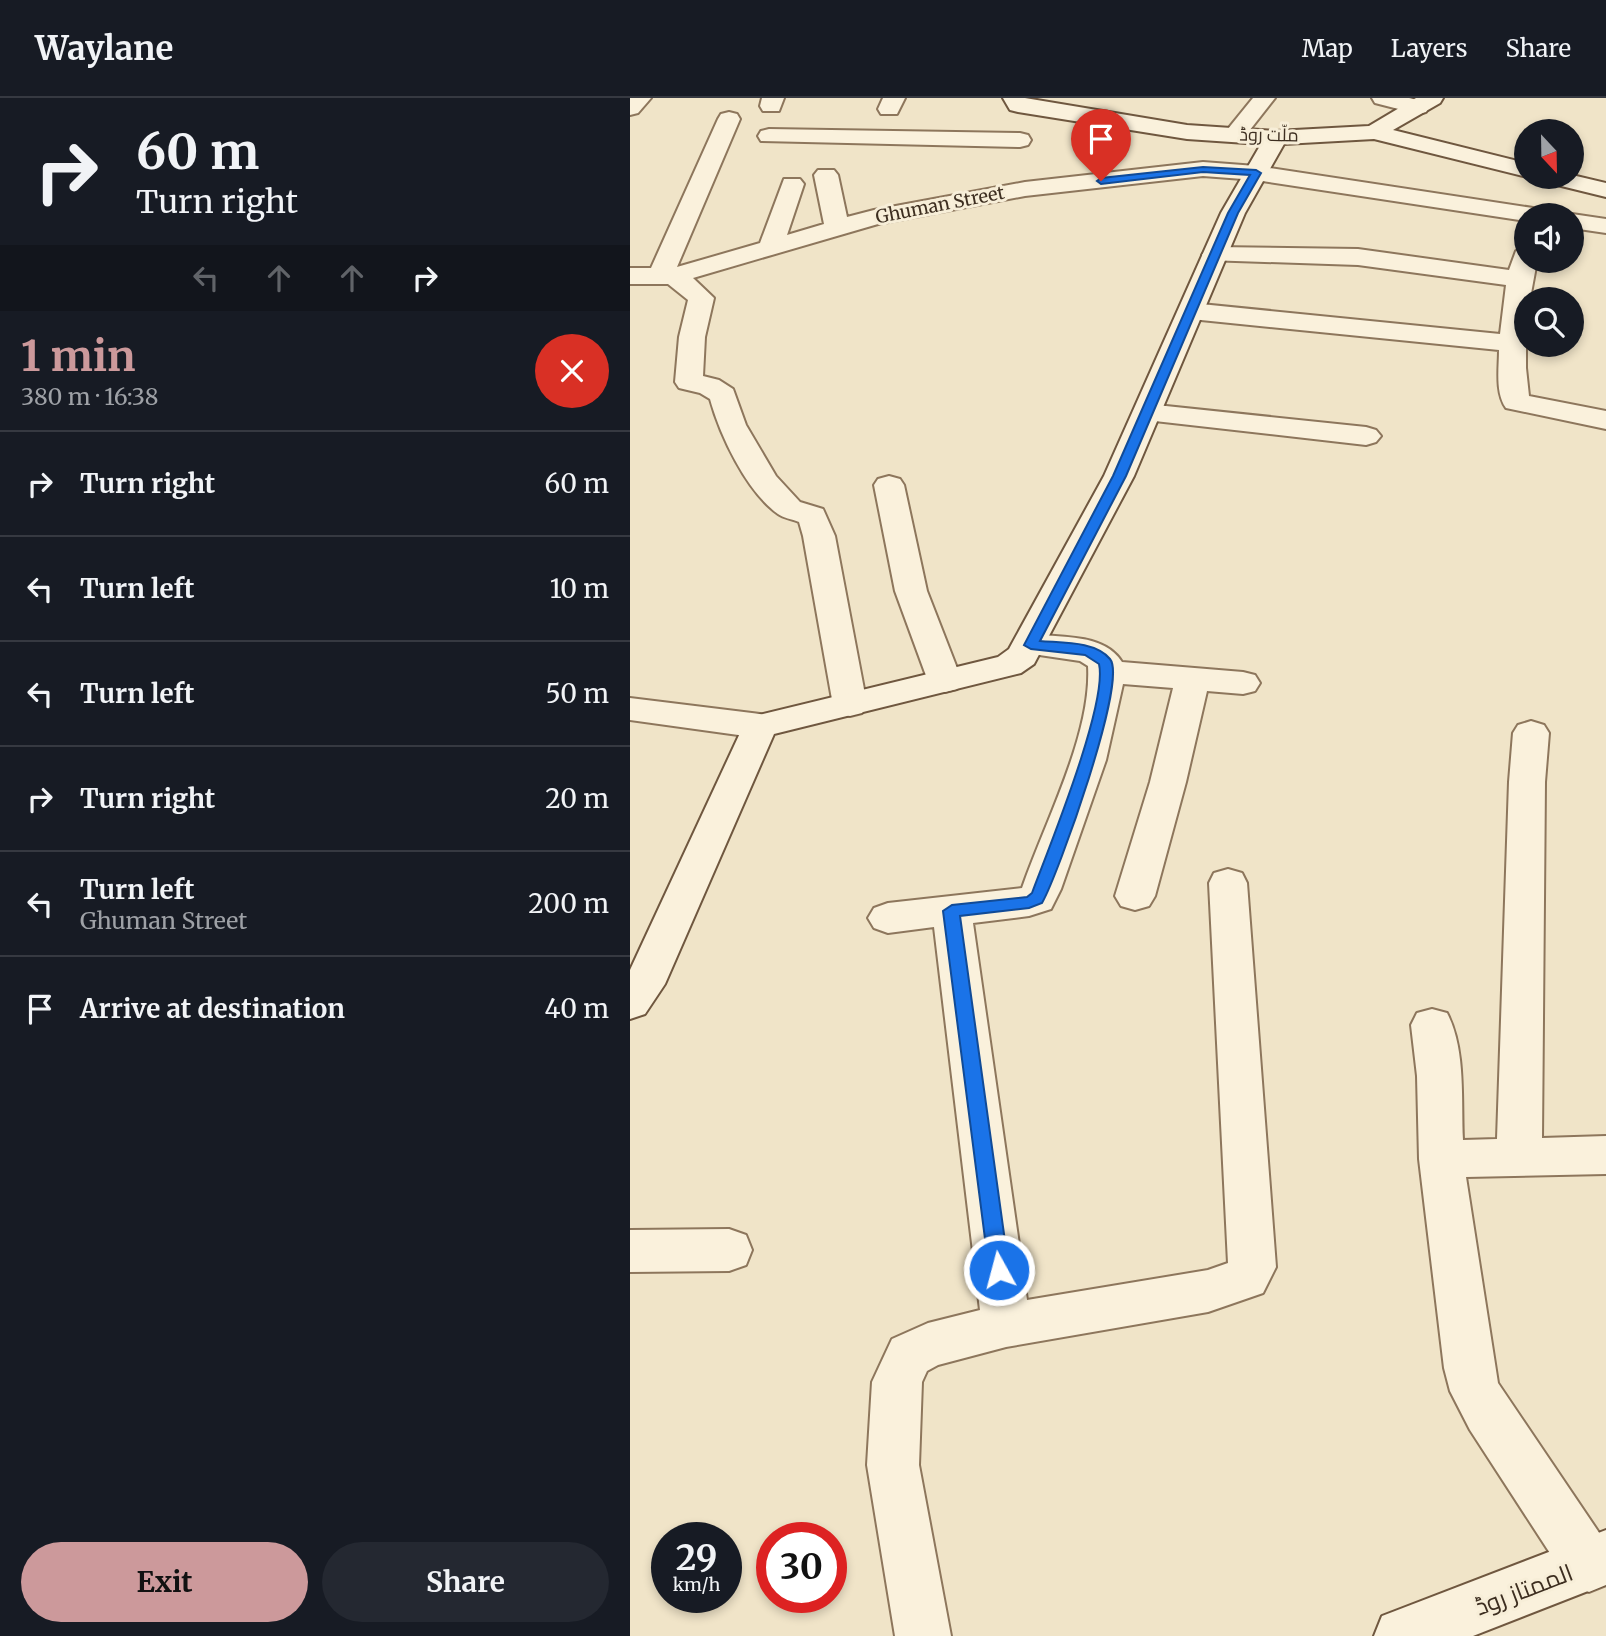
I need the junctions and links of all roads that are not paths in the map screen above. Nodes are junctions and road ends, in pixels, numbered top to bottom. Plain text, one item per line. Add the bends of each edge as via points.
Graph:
1 (640, 98) edge
2 (1264, 98) edge
3 (1383, 98) edge
4 (1018, 102) edge
5 (1425, 102) edge
6 (630, 108) edge
7 (729, 119) dead end
8 (1374, 132) junction
9 (1234, 135) junction
10 (769, 136) dead end
11 (1276, 138) junction
12 (1020, 140) junction
13 (1514, 167) edge
14 (1256, 173) junction
15 (825, 175) dead end
16 (792, 184) dead end
17 (1584, 185) edge
18 (1606, 190) edge
19 (1014, 191) junction
20 (1514, 212) edge
21 (1584, 223) edge
22 (1606, 226) edge
23 (837, 228) junction
24 (771, 247) junction
25 (1215, 255) junction
26 (1514, 266) edge
27 (630, 276) edge
28 (667, 276) junction
29 (1191, 311) junction
30 (1514, 343) edge
31 (1514, 357) edge
32 (1147, 413) junction
33 (1606, 419) edge
34 (1366, 436) dead end
35 (889, 485) dead end
36 (1031, 645) junction
37 (1108, 672) junction
38 (1193, 679) junction
39 (945, 681) junction
40 (1243, 683) dead end
41 (850, 705) junction
42 (630, 709) edge
43 (760, 726) junction
44 (1531, 733) dead end
45 (1228, 883) dead end
46 (1135, 896) dead end
47 (952, 911) junction
48 (888, 918) dead end
49 (630, 1003) edge
50 (1432, 1025) dead end
51 (1606, 1155) edge
52 (1519, 1157) junction
53 (1441, 1159) junction
54 (729, 1250) dead end
55 (630, 1251) edge
56 (1006, 1325) junction
57 (1598, 1561) edge
58 (923, 1636) edge
59 (1402, 1636) edge

1 - 6 street
2 - 9 street
3 - 5 street
4 - 9 street, ملّت روڈ via 1187,132
4 - 12 street
5 - 8 street
7 - 28 street
8 - 11 street, ملّت روڈ
8 - 13 street, ملّت روڈ
9 - 11 street, ملّت روڈ
10 - 12 street
11 - 14 street
12 - 19 street
14 - 19 street, Ghuman Street via 1203,169
14 - 20 street, Ghuman Street
14 - 25 street
15 - 23 street
16 - 24 street
17 - 18 street
19 - 23 street, Ghuman Street via 923,197
21 - 22 street
23 - 24 street, Ghuman Street
24 - 28 street, Ghuman Street
25 - 26 street
25 - 29 street
27 - 28 street, Ghuman Street
28 - 41 street via 701,298 689,382 723,395 732,425 763,480 789,509 812,516
29 - 30 street
29 - 32 street
31 - 33 street via 1516,402
32 - 34 street
32 - 36 street
35 - 39 street via 911,591
36 - 37 street via 1089,651 1105,662
36 - 39 street via 1009,665
37 - 38 street
37 - 47 street via 1101,712 1066,825 1037,899
38 - 40 street
38 - 46 street
39 - 41 street
41 - 43 street
42 - 43 street
43 - 49 street via 644,984
44 - 52 street
45 - 56 street via 1252,1267 1246,1278 1208,1291
47 - 48 street
47 - 56 street
50 - 53 street via 1439,1076
51 - 52 street
52 - 53 street
53 - 57 street via 1475,1391
54 - 55 street
56 - 58 street via 928,1345 909,1355 897,1382 893,1465
57 - 59 street, الممتاز روڈ

